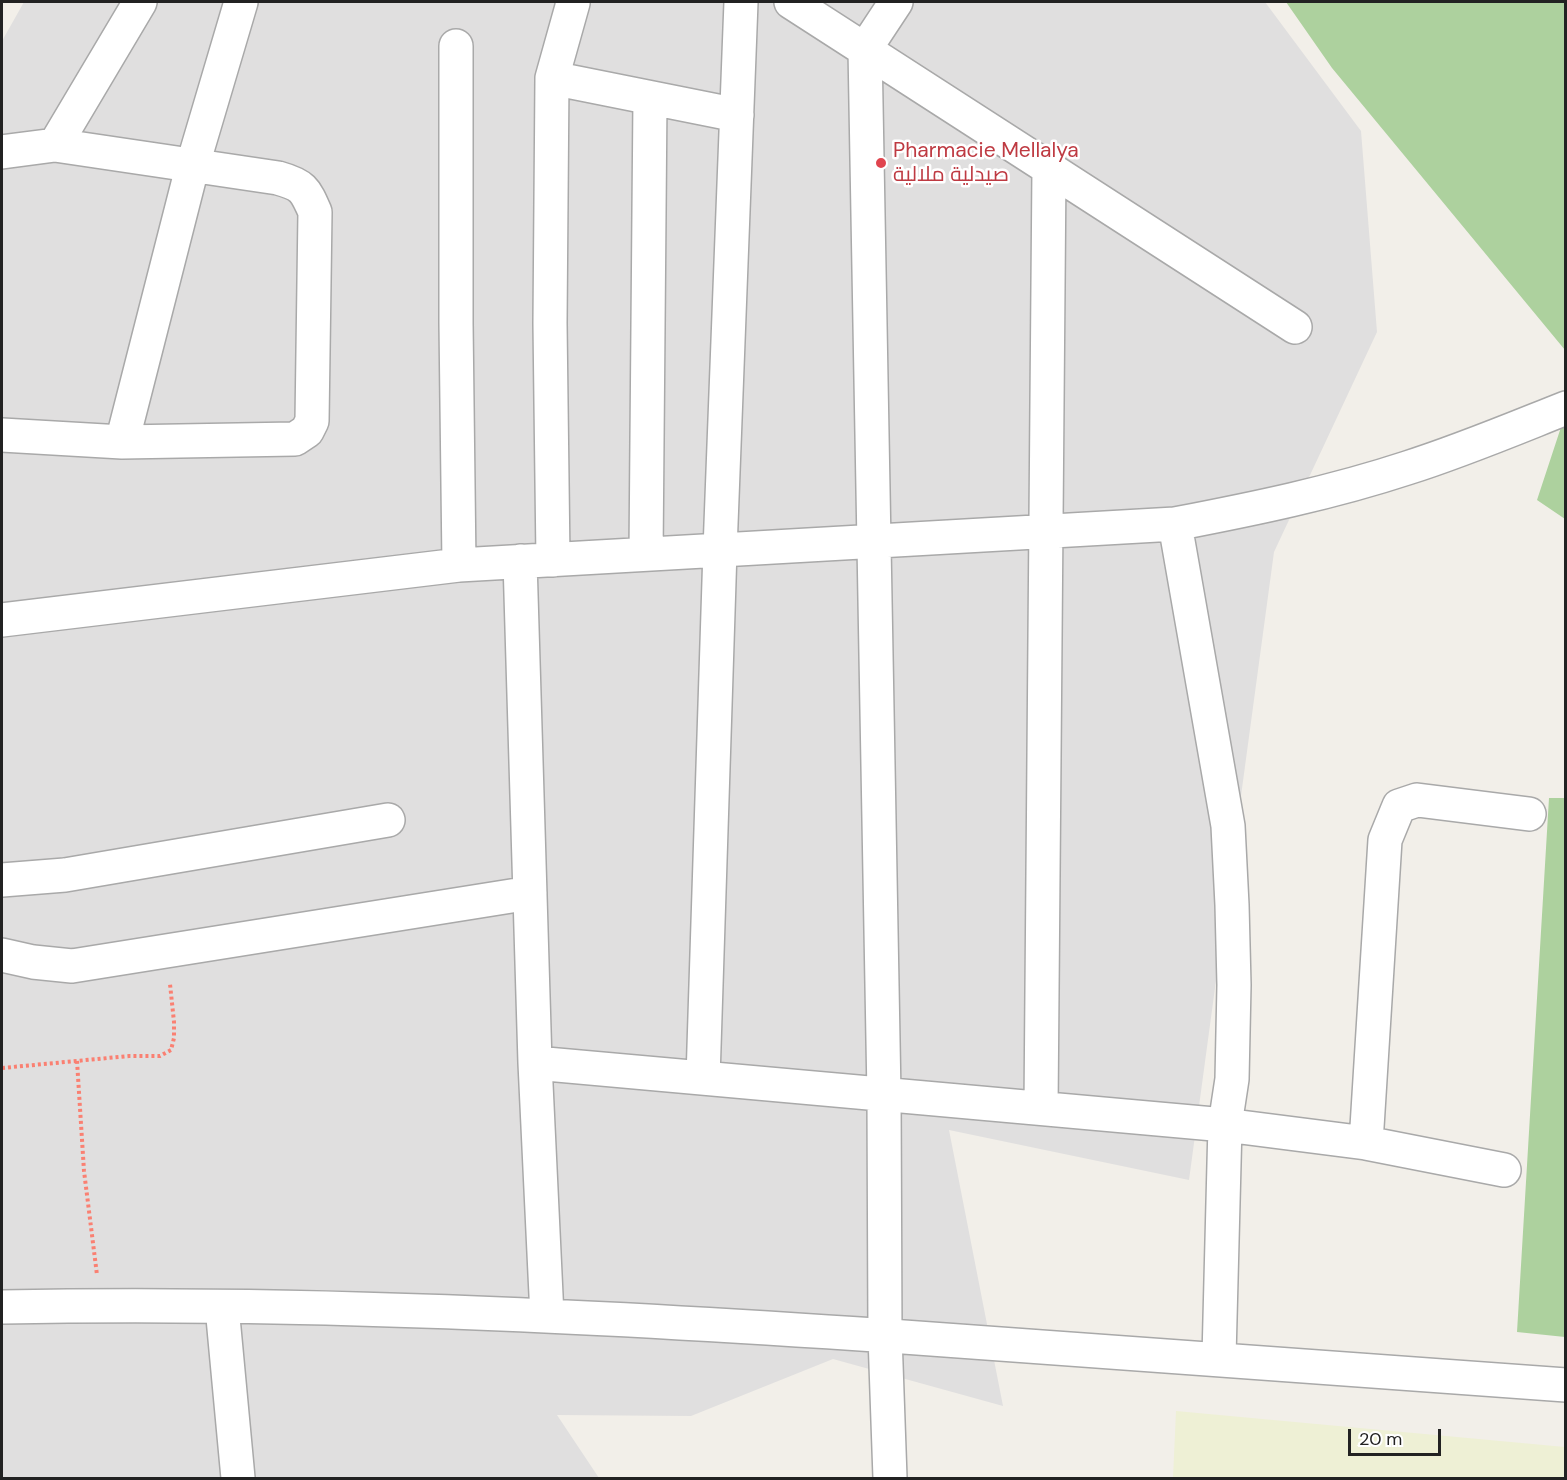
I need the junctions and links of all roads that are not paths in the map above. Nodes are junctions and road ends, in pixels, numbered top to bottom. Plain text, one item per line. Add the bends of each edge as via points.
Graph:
1 (140, 2) edge
2 (241, 2) edge
3 (572, 2) edge
4 (741, 2) edge
5 (791, 2) edge
6 (896, 2) edge
7 (456, 46) dead end
8 (865, 50) junction
9 (552, 78) junction
10 (650, 98) junction
11 (737, 116) junction
12 (55, 144) junction
13 (2, 152) edge
14 (193, 164) junction
15 (1049, 168) junction
16 (1295, 327) dead end
17 (1566, 408) edge
18 (2, 435) edge
19 (122, 442) junction
20 (1175, 525) junction
21 (1045, 532) junction
22 (874, 541) junction
23 (720, 550) junction
24 (646, 554) junction
25 (553, 560) junction
26 (520, 561) junction
27 (459, 565) junction
28 (2, 620) edge
29 (1529, 814) dead end
30 (388, 820) dead end
31 (2, 880) edge
32 (530, 893) junction
33 (2, 955) edge
34 (535, 1063) junction
35 (703, 1078) junction
36 (884, 1095) junction
37 (1041, 1108) junction
38 (1225, 1125) junction
39 (1366, 1143) junction
40 (1504, 1170) dead end
41 (2, 1307) edge
42 (222, 1307) junction
43 (547, 1316) junction
44 (885, 1336) junction
45 (1219, 1357) junction
46 (1566, 1385) edge
47 (238, 1479) edge
48 (890, 1479) edge

1 - 12 street
2 - 14 street
3 - 9 street
4 - 11 street
5 - 8 street
6 - 8 street
7 - 27 street
8 - 15 street
8 - 22 street
9 - 10 street
9 - 25 street
10 - 11 street
10 - 24 street
11 - 23 street
12 - 13 street
12 - 14 street
14 - 19 street
14 - 19 street via 279,178 298,184 306,192 315,212 312,421 307,431 295,439
15 - 16 street
15 - 21 street
17 - 20 street via 1488,440 1323,493
18 - 19 street
20 - 21 street
20 - 38 street via 1228,826 1234,985 1232,1079
21 - 22 street
21 - 37 street
22 - 23 street
22 - 36 street
23 - 24 street
23 - 35 street
24 - 25 street
25 - 26 street
26 - 27 street
26 - 32 street
27 - 28 street
29 - 39 street via 1417,800 1399,806 1385,840
30 - 31 street via 65,875
32 - 33 street via 72,966
32 - 34 street
34 - 35 street
34 - 43 street
35 - 36 street
36 - 37 street
36 - 44 street
37 - 38 street
38 - 39 street
38 - 45 street
39 - 40 street
41 - 42 street
42 - 43 street
42 - 47 street
43 - 44 street
44 - 45 street
44 - 48 street
45 - 46 street

